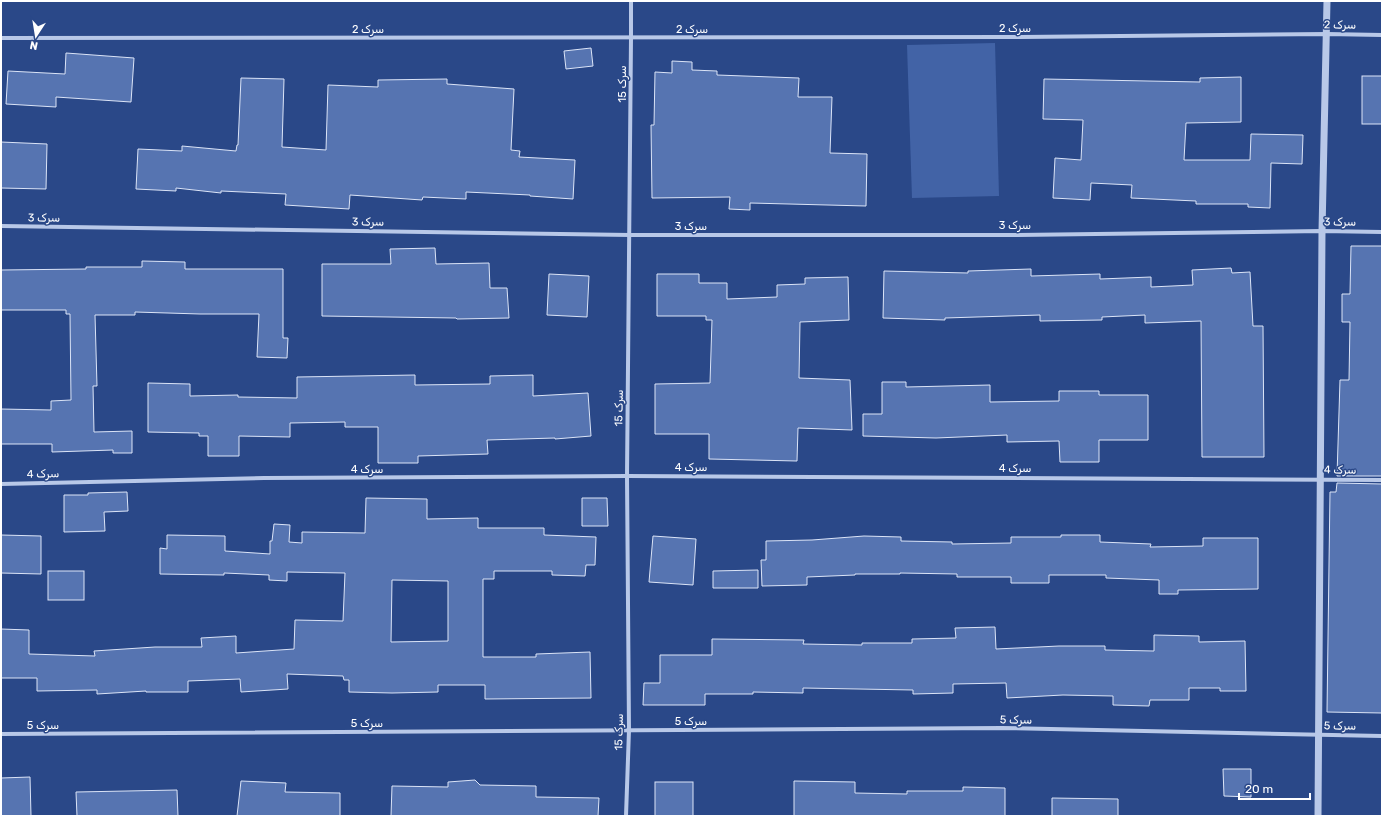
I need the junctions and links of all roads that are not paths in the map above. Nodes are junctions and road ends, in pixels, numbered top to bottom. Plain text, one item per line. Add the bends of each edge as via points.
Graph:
1 (631, 1) edge
2 (1327, 1) edge
3 (1327, 34) junction
4 (1382, 35) edge
5 (1, 38) edge
6 (631, 38) junction
7 (1, 226) edge
8 (1322, 230) junction
9 (1382, 232) edge
10 (630, 235) junction
11 (627, 476) junction
12 (1321, 478) junction
13 (1382, 480) edge
14 (1, 484) edge
15 (629, 730) junction
16 (1, 734) edge
17 (1319, 735) junction
18 (1382, 736) edge
19 (626, 816) edge
20 (1318, 816) edge

1 - 6 street, سرک 15
2 - 3 street
3 - 4 street, سرک 2
3 - 6 street, سرک 2 via 1013,38
3 - 8 street
5 - 6 street, سرک 2
6 - 10 street, سرک 15
7 - 10 street, سرک 3
8 - 9 street, سرک 3
8 - 10 street, سرک 3
8 - 12 street
10 - 11 street, سرک 15
11 - 12 street, سرک 4
11 - 14 street, سرک 4 via 264,478
11 - 15 street, سرک 15
12 - 13 street, سرک 4
12 - 17 street
15 - 16 street, سرک 5
15 - 17 street, سرک 5 via 1002,728
15 - 19 street, سرک 15
17 - 18 street, سرک 5
17 - 20 street

